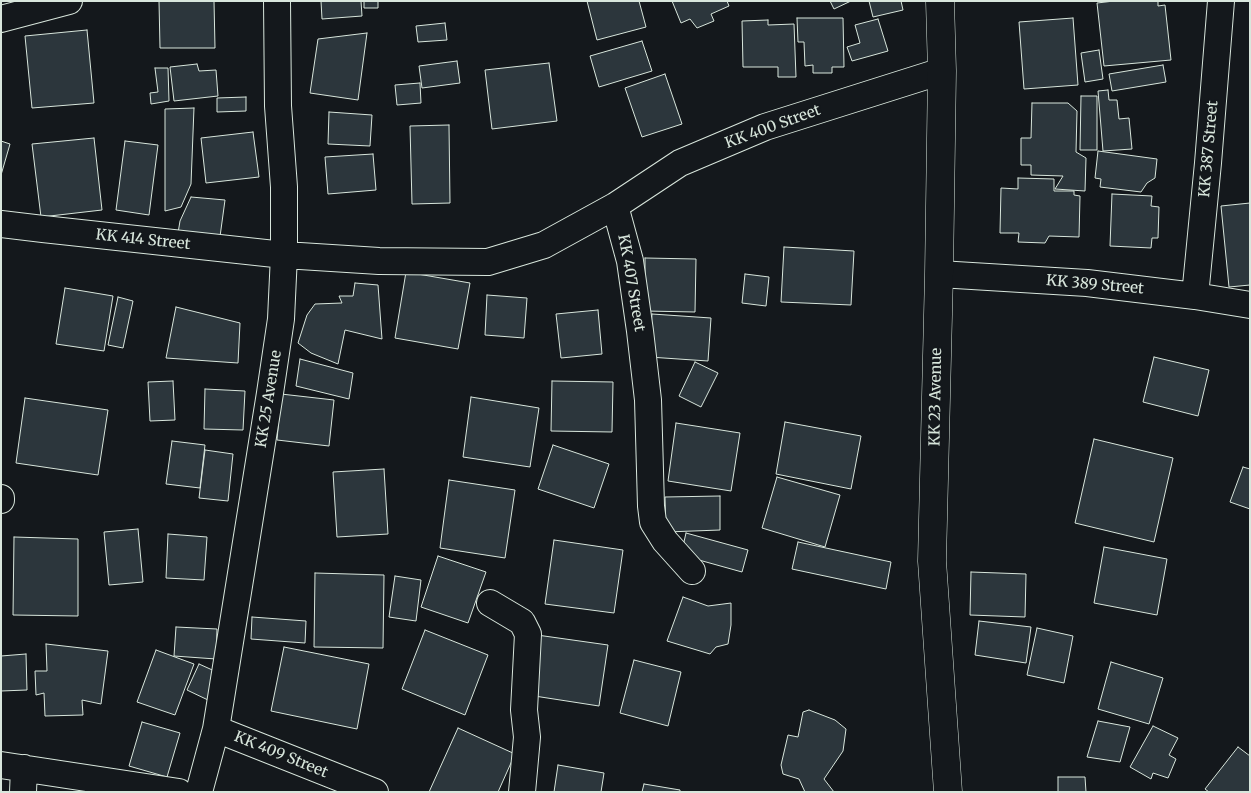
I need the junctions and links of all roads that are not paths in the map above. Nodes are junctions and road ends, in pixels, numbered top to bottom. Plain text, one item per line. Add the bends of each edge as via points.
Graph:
1 (69, 1) edge
2 (277, 1) edge
3 (940, 1) edge
4 (1221, 1) edge
5 (1, 19) edge
6 (942, 71) junction
7 (615, 206) junction
8 (1, 224) edge
9 (284, 255) junction
10 (939, 274) junction
11 (1195, 296) junction
12 (1250, 305) edge
13 (692, 571) dead end
14 (490, 603) dead end
15 (216, 729) junction
16 (16, 775) edge
17 (179, 792) edge
18 (199, 792) edge
19 (375, 792) edge
20 (522, 792) edge
21 (948, 792) edge

1 - 5 street
2 - 9 street, KK 25 Avenue
3 - 6 main road, KK 23 Avenue
4 - 11 street, KK 387 Street
6 - 7 street, KK 400 Street via 765,127 680,163
6 - 10 main road, KK 23 Avenue
7 - 9 street via 544,245 488,262 379,261
7 - 13 street, KK 407 Street via 630,261 640,330 648,400 653,522 665,542
8 - 9 street, KK 414 Street
9 - 15 street, KK 25 Avenue via 281,319
10 - 11 street, KK 389 Street via 1087,283
10 - 21 main road, KK 23 Avenue via 932,561
11 - 12 street, KK 389 Street
14 - 20 street via 522,622 528,634
15 - 18 street, KK 25 Avenue
15 - 19 street, KK 409 Street
16 - 17 street

